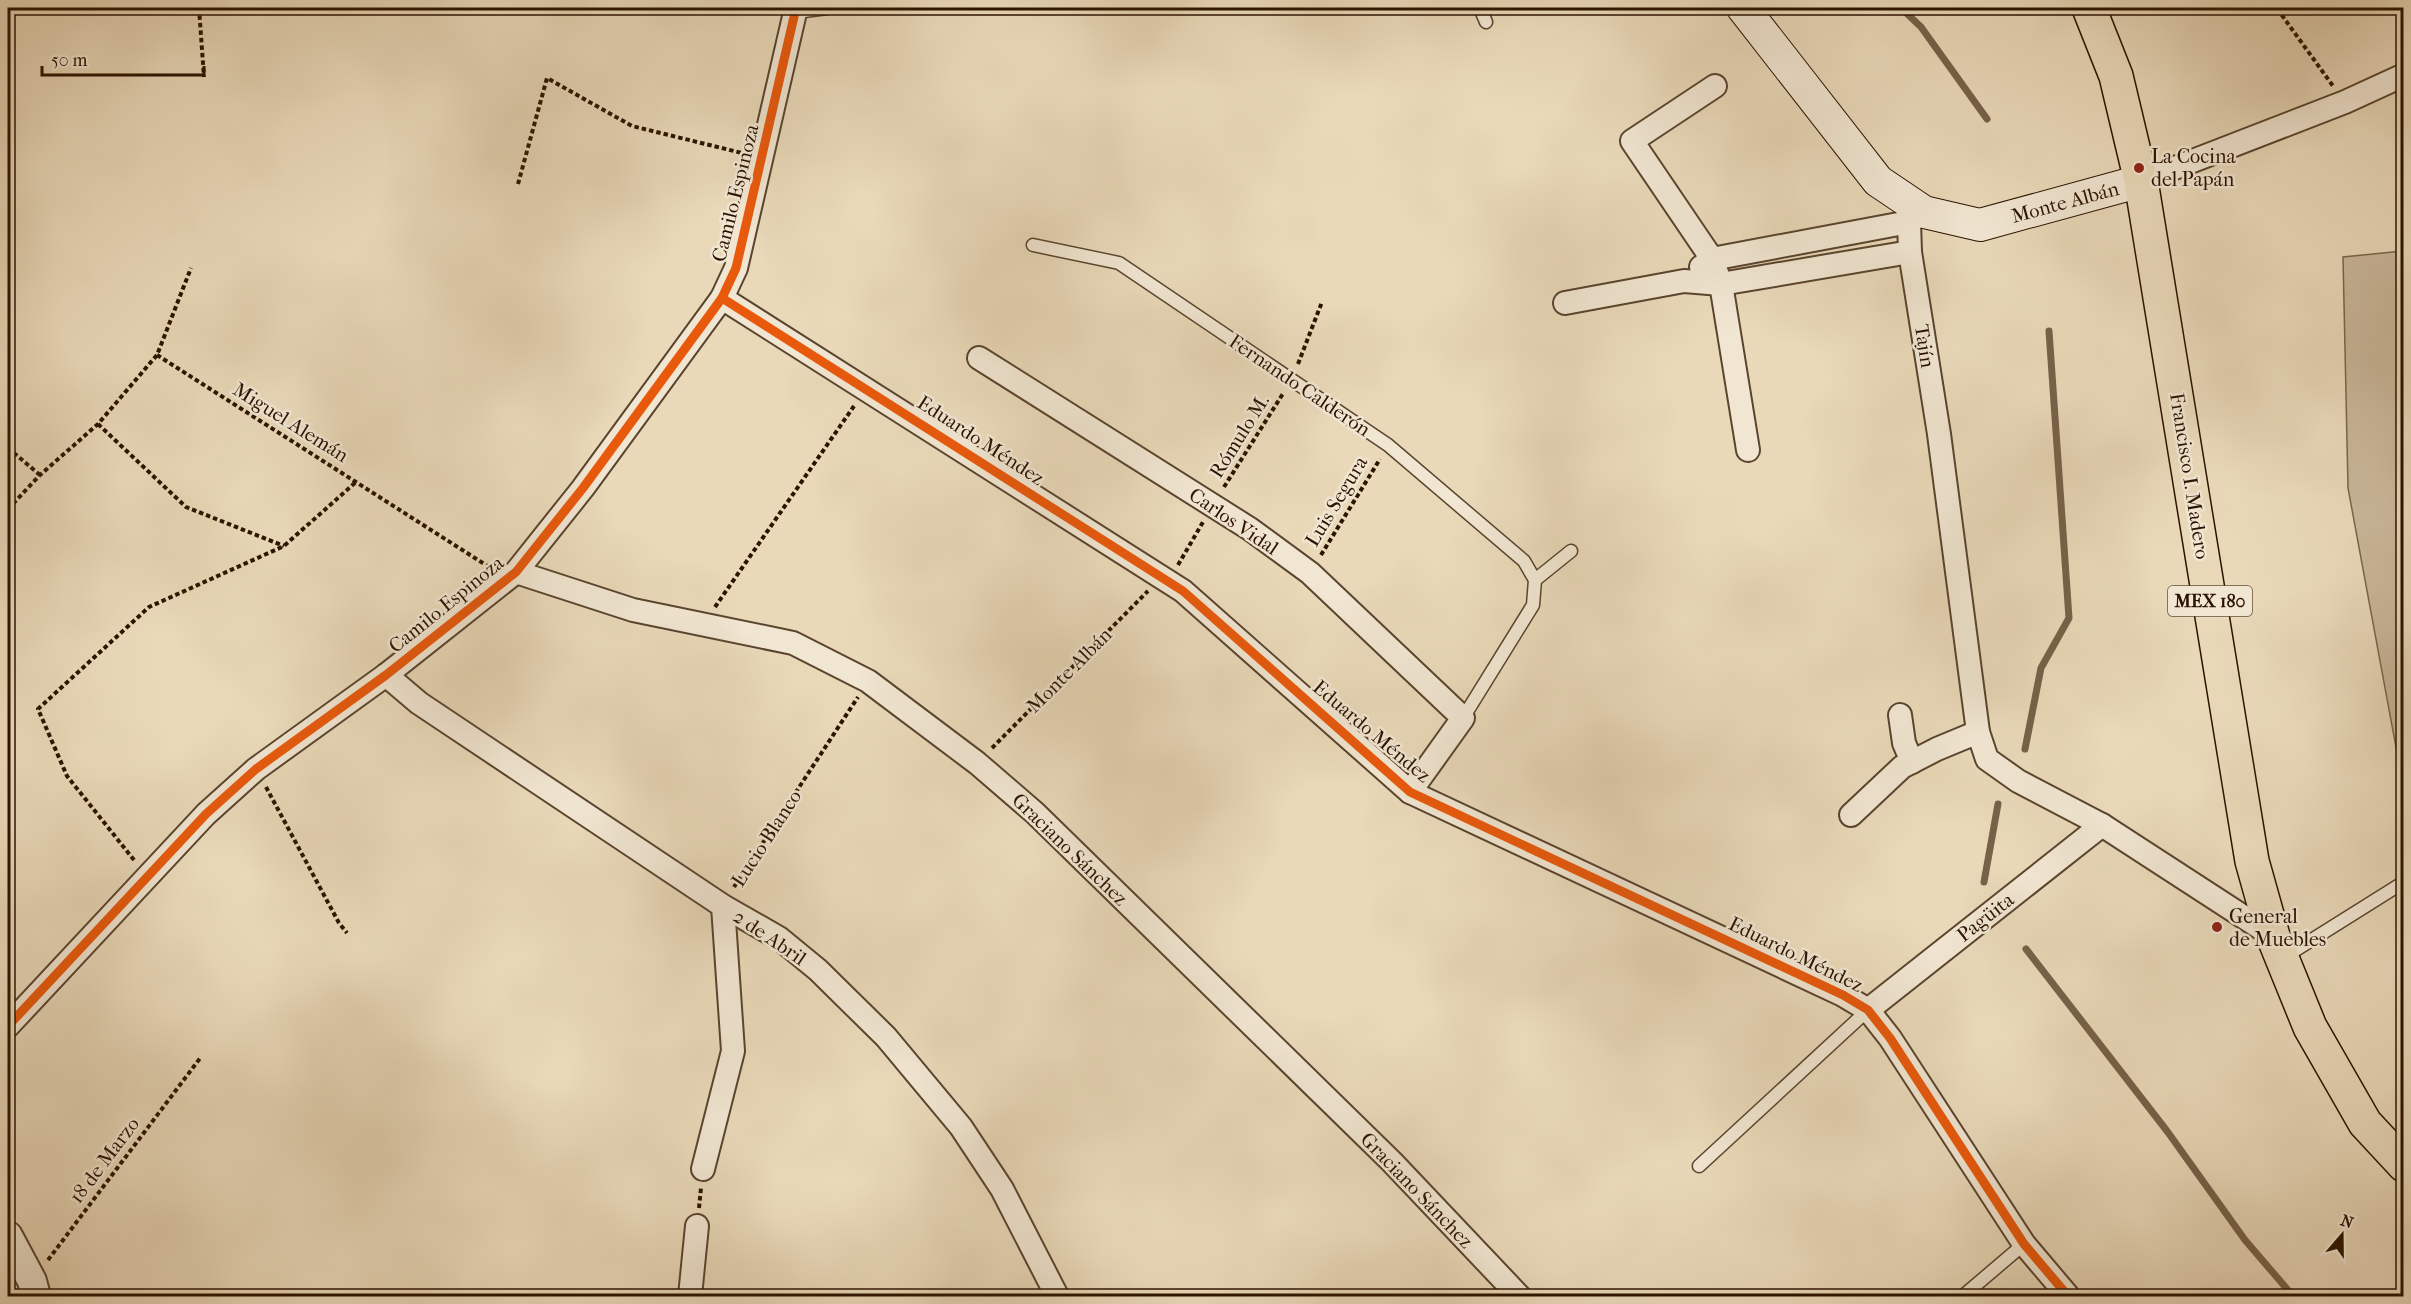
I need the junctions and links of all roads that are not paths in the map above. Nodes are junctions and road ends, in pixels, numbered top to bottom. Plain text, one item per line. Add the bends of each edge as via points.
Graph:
1 (827, 8) edge
2 (1480, 8) edge
3 (1743, 8) edge
4 (2089, 8) edge
5 (796, 10) edge
6 (1486, 22) dead end
7 (2403, 75) edge
8 (1715, 86) dead end
9 (2141, 181) junction
10 (1917, 217) junction
11 (1808, 241) junction
12 (1033, 245) dead end
13 (1910, 252) junction
14 (1712, 259) junction
15 (1810, 269) junction
16 (1684, 281) junction
17 (1721, 284) junction
18 (722, 298) junction
19 (1565, 303) dead end
20 (980, 358) dead end
21 (1748, 450) dead end
22 (1571, 551) dead end
23 (512, 575) junction
24 (1535, 580) junction
25 (386, 675) junction
26 (1900, 715) dead end
27 (1463, 718) junction
28 (1978, 732) junction
29 (1912, 762) junction
30 (1410, 792) junction
31 (1851, 815) dead end
32 (2102, 825) junction
33 (2403, 882) edge
34 (723, 906) junction
35 (2277, 947) junction
36 (1868, 1010) junction
37 (8, 1026) edge
38 (2403, 1165) edge
39 (1699, 1166) dead end
40 (703, 1169) road end
41 (697, 1226) road end
42 (8, 1236) edge
43 (2024, 1244) junction
44 (34, 1289) edge
45 (690, 1296) edge
46 (1057, 1296) edge
47 (1519, 1296) edge
48 (1963, 1296) edge
49 (2068, 1296) edge

1 - 5 lane
2 - 6 lane
3 - 10 main road via 1878,181
4 - 9 main road, Francisco I. Madero / MEX 180 via 2116,76
5 - 18 street, Camilo Espinoza via 736,268
7 - 9 street, Monte Albán via 2345,102
8 - 14 street via 1632,141
9 - 10 main road, Monte Albán via 1980,225
9 - 35 main road, Francisco I. Madero / MEX 180 via 2252,861
10 - 11 street, Monte Albán
10 - 13 street, Tajín
11 - 14 street, Monte Albán
11 - 15 street
12 - 24 lane, Fernando Calderón via 1119,263 1293,379 1388,445 1524,561
13 - 15 street, Monte Albán
13 - 28 street, Tajín via 1939,434
14 - 16 street, Monte Albán
14 - 17 street
15 - 17 street, Monte Albán
16 - 17 street, Monte Albán
16 - 19 street, Monte Albán
17 - 21 street
18 - 23 street, Camilo Espinoza via 583,488
18 - 30 street, Eduardo Méndez via 1165,579
20 - 27 street, Carlos Vidal via 1213,506 1310,573
22 - 24 lane
23 - 25 street, Camilo Espinoza
23 - 47 street, Graciano Sánchez via 633,610 793,643 868,681 977,763 1035,813 1392,1162
24 - 27 lane via 1533,604
25 - 34 street, 2 de Abril via 419,703
25 - 37 street, Camilo Espinoza via 256,769 206,814
26 - 29 street via 1904,743
27 - 30 street
28 - 29 street
28 - 32 street, Tajín via 1987,759 2018,781
29 - 31 street
30 - 36 street, Eduardo Méndez
32 - 35 street
32 - 36 street, Pagüita
33 - 35 lane
34 - 40 street, Lucio Blanco via 733,1051
34 - 46 street, 2 de Abril via 779,938 886,1037 961,1127 1002,1188
35 - 38 main road, Francisco I. Madero / MEX 180 via 2310,1027 2365,1123
36 - 39 lane, Eduardo Méndez
36 - 43 street, Eduardo Méndez
41 - 45 street
42 - 44 street
43 - 48 lane
43 - 49 street, Eduardo Méndez

